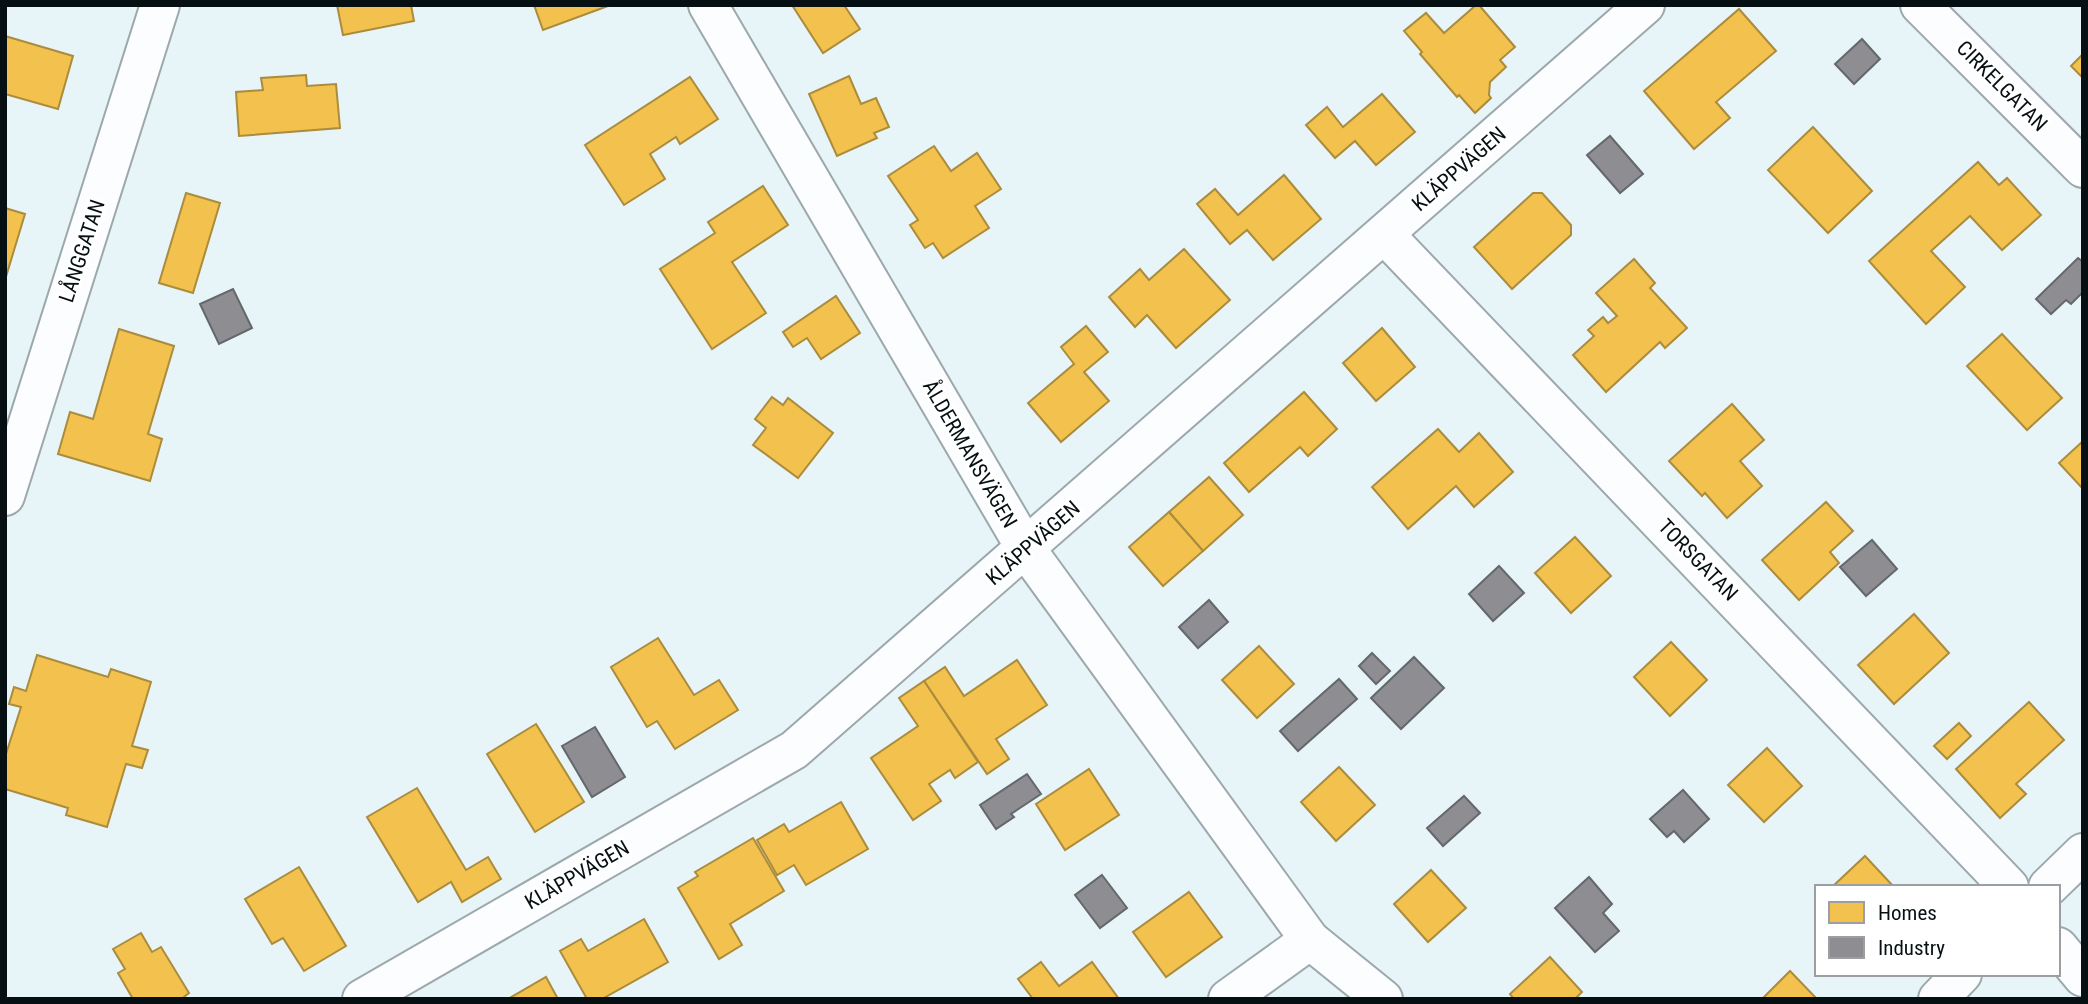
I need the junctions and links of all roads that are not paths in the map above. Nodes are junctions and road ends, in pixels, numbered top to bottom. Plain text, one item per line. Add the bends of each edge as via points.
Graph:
1 (160, 5) edge
2 (708, 5) edge
3 (1645, 5) edge
4 (1920, 5) edge
5 (2083, 168) edge
6 (1385, 234) junction
7 (5, 496) edge
8 (1026, 549) junction
9 (2083, 853) edge
10 (2007, 885) edge
11 (2050, 885) edge
12 (1310, 940) junction
13 (2060, 949) edge
14 (1960, 976) edge
15 (2083, 977) edge
16 (362, 999) edge
17 (1228, 999) edge
18 (1383, 999) edge
19 (1938, 999) edge

1 - 7 street, LÅNGGATAN
2 - 8 street, ÅLDERMANSVÄGEN
3 - 6 street, KLÄPPVÄGEN
4 - 5 street, CIRKELGATAN
6 - 8 street, KLÄPPVÄGEN
6 - 10 street, TORSGATAN
8 - 12 street, ÅLDERMANSVÄGEN
8 - 16 street, KLÄPPVÄGEN via 794,750
9 - 11 street
12 - 17 street
12 - 18 street, ÅLDERMANSVÄGEN
13 - 15 street
14 - 19 street

